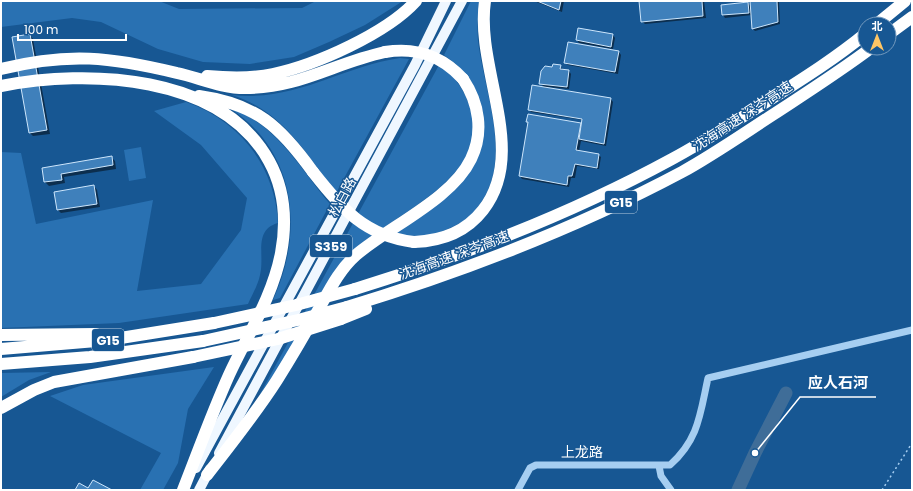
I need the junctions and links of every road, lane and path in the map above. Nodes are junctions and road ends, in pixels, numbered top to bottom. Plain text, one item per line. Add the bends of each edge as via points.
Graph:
1 (416, 1) edge
2 (446, 1) edge
3 (462, 1) edge
4 (485, 1) edge
5 (906, 1) edge
6 (887, 16) edge
7 (912, 17) edge
8 (897, 28) edge
9 (857, 40) edge
10 (860, 56) edge
11 (1, 69) edge
12 (184, 74) junction
13 (1, 86) edge
14 (180, 93) junction
15 (339, 204) junction
16 (427, 282) junction
17 (912, 330) edge
18 (147, 334) junction
19 (1, 335) edge
20 (1, 349) edge
21 (1, 364) edge
22 (1, 408) edge
23 (912, 443) edge
24 (659, 466) junction
25 (207, 475) junction
26 (184, 490) edge
27 (199, 490) edge
28 (518, 490) edge
29 (671, 490) edge
30 (882, 490) edge

1 - 12 highway via 383,27 291,70 252,77
2 - 15 main road, 松白路 / S359 via 415,65
3 - 25 main road, 松白路 / S359
4 - 15 highway, bridge via 484,40 501,140 502,163 494,194 476,219 453,234 440,239 414,242 399,240 372,230
5 - 6 highway
7 - 8 highway
9 - 18 highway, 沈海高速 深岑高速 / G15, bridge via 830,61 700,144 645,174 565,212 483,246 356,289 296,305 214,323
10 - 16 highway, 沈海高速 深岑高速 / G15 via 709,157 676,175 540,239
11 - 12 highway via 42,60 79,57 128,62
12 - 25 highway, bridge via 225,86 266,87 297,82 385,52 408,50 428,54 447,63 463,79 474,98 479,129 476,144 464,170 445,190 365,248 345,266 266,396
13 - 14 highway via 29,80 82,78 122,81
14 - 15 highway, bridge via 221,99 252,111 276,128
14 - 26 highway via 216,108 233,119 256,141 278,183 285,222 281,254 270,288 228,377
15 - 26 main road, 松白路 / S359
16 - 21 highway, 沈海高速 深岑高速 / G15, bridge via 347,308 203,341 97,356
16 - 22 highway, bridge via 341,319 278,339 54,382
17 - 24 street via 708,378 690,442 670,465
18 - 19 highway
18 - 20 highway, 沈海高速 深岑高速 / G15
23 - 30 path
24 - 28 street, 上龙路 via 536,466 530,468
24 - 29 street via 661,476
25 - 27 main road, 松白路 / S359

